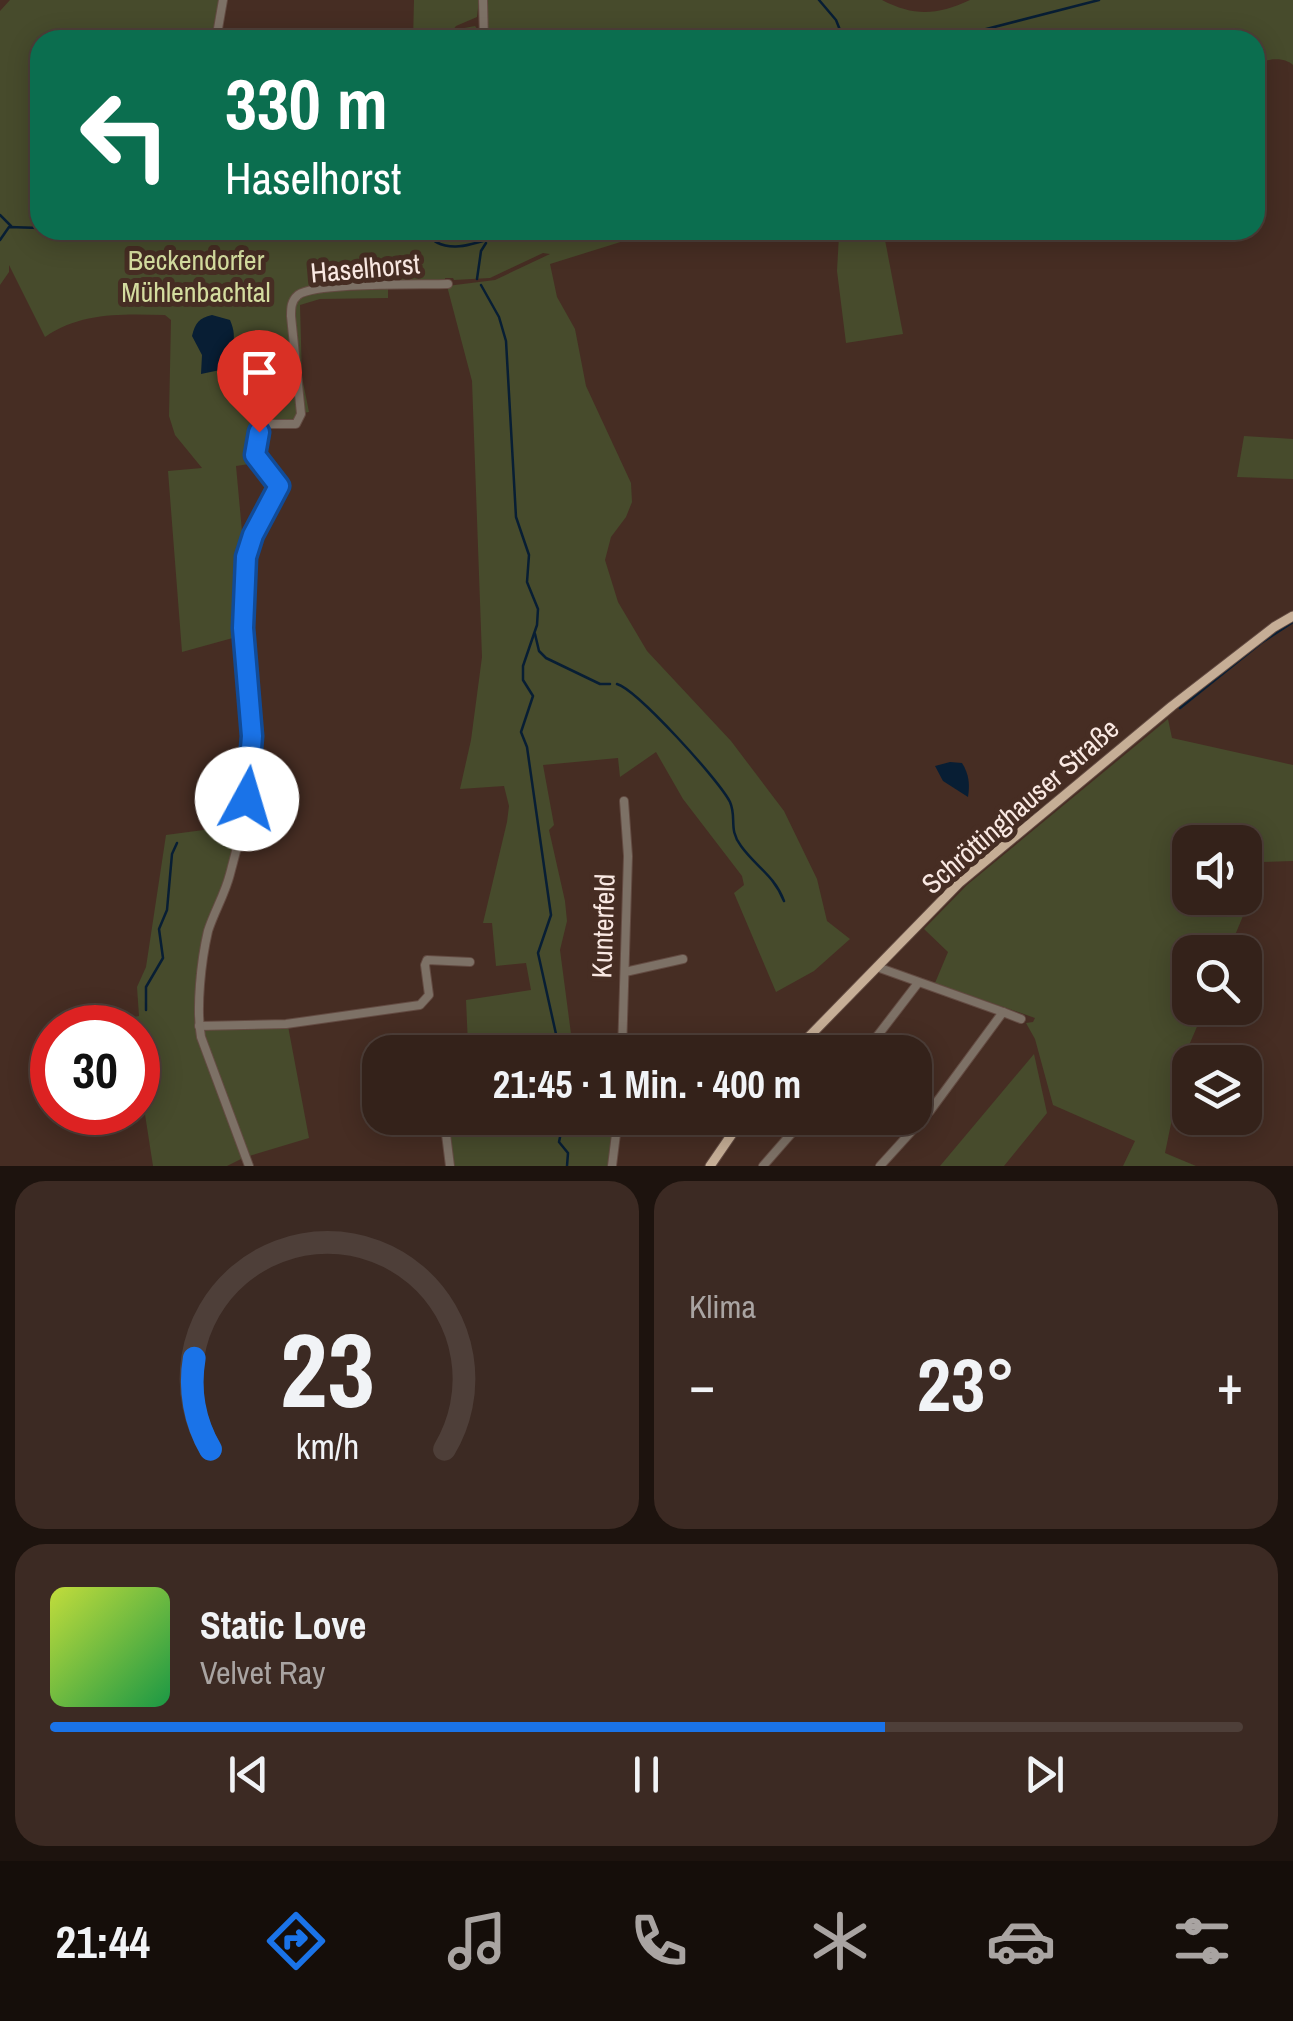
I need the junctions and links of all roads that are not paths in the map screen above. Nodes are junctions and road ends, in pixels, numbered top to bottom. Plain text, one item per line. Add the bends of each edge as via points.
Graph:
1 (223, 0) edge
2 (483, 0) edge
3 (218, 30) edge
4 (484, 30) edge
5 (448, 284) dead end
6 (1293, 616) edge
7 (624, 801) dead end
8 (683, 959) dead end
9 (470, 962) dead end
10 (877, 966) junction
11 (625, 972) junction
12 (918, 983) junction
13 (1003, 1012) junction
14 (1022, 1018) dead end
15 (199, 1026) junction
16 (623, 1035) edge
17 (810, 1035) edge
18 (878, 1035) edge
19 (446, 1135) edge
20 (616, 1135) edge
21 (731, 1135) edge
22 (790, 1135) edge
23 (249, 1166) edge
24 (450, 1166) edge
25 (612, 1166) edge
26 (710, 1166) edge
27 (763, 1166) edge
28 (880, 1166) edge

1 - 3 street
2 - 4 street
5 - 15 street, Haselhorst via 317,289 291,304 301,414 296,424 264,427 254,448 279,486 246,557 251,766 229,879 208,932
6 - 10 main road, Schröttinghauser Straße via 971,872
7 - 11 street, Kunterfeld
8 - 11 street
9 - 15 street via 427,960 429,995 420,1005 286,1024
10 - 12 street
10 - 17 main road, Schröttinghauser Straße
11 - 16 street, Kunterfeld
12 - 13 street
12 - 18 street
13 - 14 street
13 - 28 street
15 - 23 street, Haselhorst
19 - 24 street
20 - 25 street
21 - 26 main road
22 - 27 street

